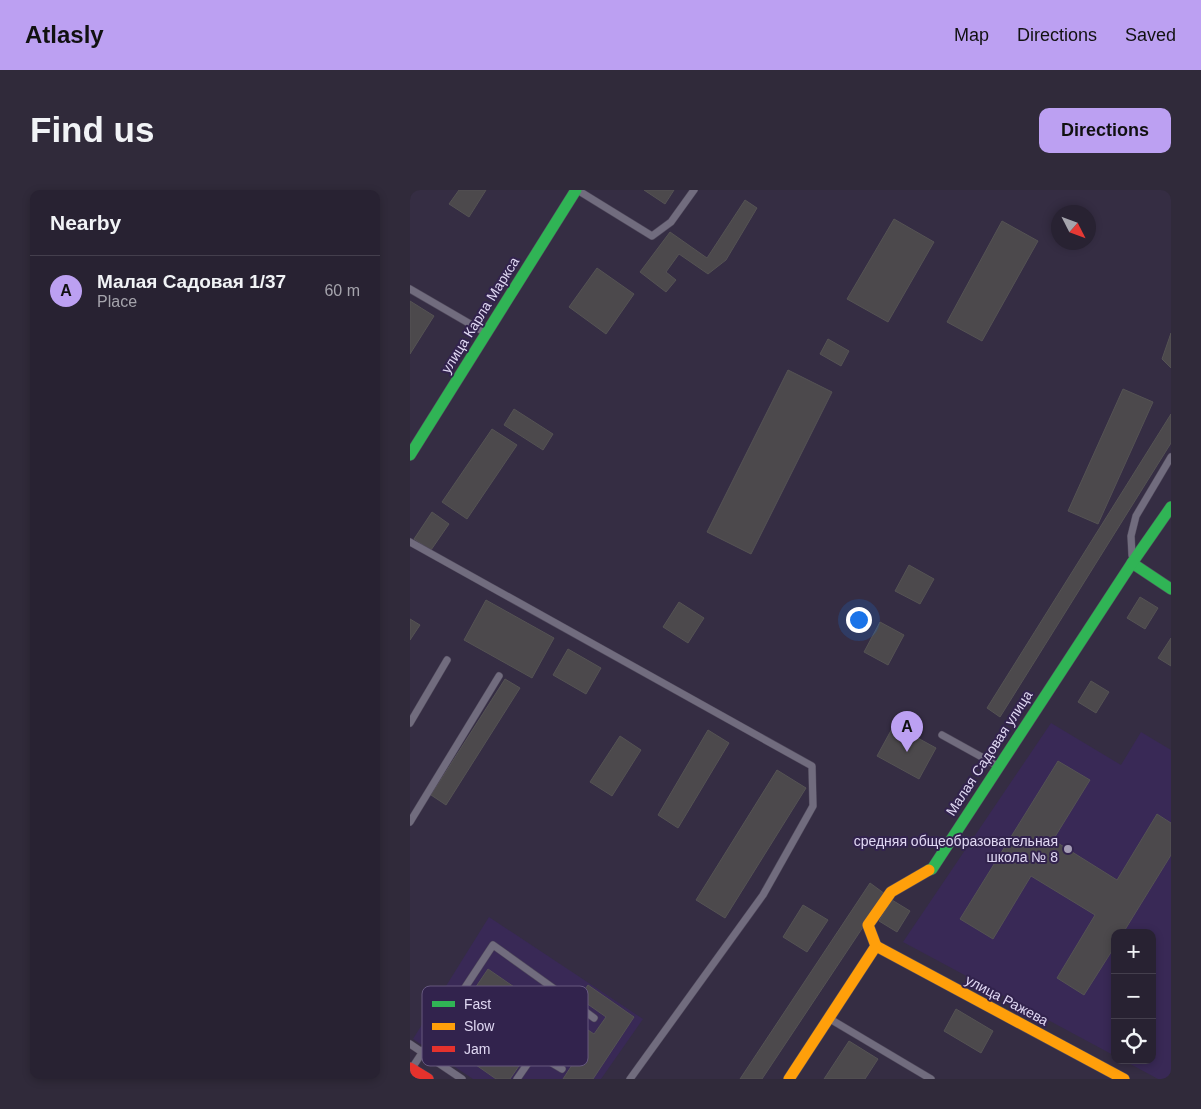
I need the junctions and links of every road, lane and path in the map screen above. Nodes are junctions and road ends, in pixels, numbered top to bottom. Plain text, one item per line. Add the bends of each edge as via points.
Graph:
1 (576, 190) edge
2 (694, 190) edge
3 (410, 289) edge
4 (487, 333) junction
5 (410, 455) edge
6 (1171, 457) edge
7 (1171, 507) edge
8 (410, 542) edge
9 (1132, 563) junction
10 (1171, 589) edge
11 (447, 660) dead end
12 (499, 676) dead end
13 (410, 722) edge
14 (942, 735) dead end
15 (998, 767) junction
16 (410, 822) edge
17 (876, 946) junction
18 (467, 986) edge
19 (550, 986) edge
20 (588, 1014) edge
21 (594, 1018) dead end
22 (829, 1018) junction
23 (410, 1044) edge
24 (422, 1052) joint
25 (443, 1066) edge
26 (526, 1066) edge
27 (557, 1066) edge
28 (411, 1068) edge
29 (562, 1069) dead end
30 (428, 1079) edge
31 (462, 1079) edge
32 (517, 1079) edge
33 (630, 1079) edge
34 (790, 1079) edge
35 (931, 1079) edge
36 (1124, 1079) edge

1 - 2 lane via 652,236 671,222
1 - 4 street, улица Карла Маркса
3 - 4 lane
4 - 5 street, улица Карла Маркса
6 - 9 lane via 1136,516 1131,536
7 - 9 street, Малая Садовая улица
8 - 33 lane via 812,766 813,806 763,895
9 - 10 street
9 - 15 street, Малая Садовая улица
11 - 13 lane
12 - 16 lane
14 - 15 lane
15 - 17 street, Малая Садовая улица via 932,869 891,892 872,919 868,926
17 - 22 street
17 - 36 street, улица Ражева
18 - 19 lane via 493,946
20 - 21 lane
22 - 34 street
22 - 35 lane
23 - 24 lane
24 - 28 lane
25 - 31 lane
26 - 32 lane
27 - 29 lane
28 - 30 street

